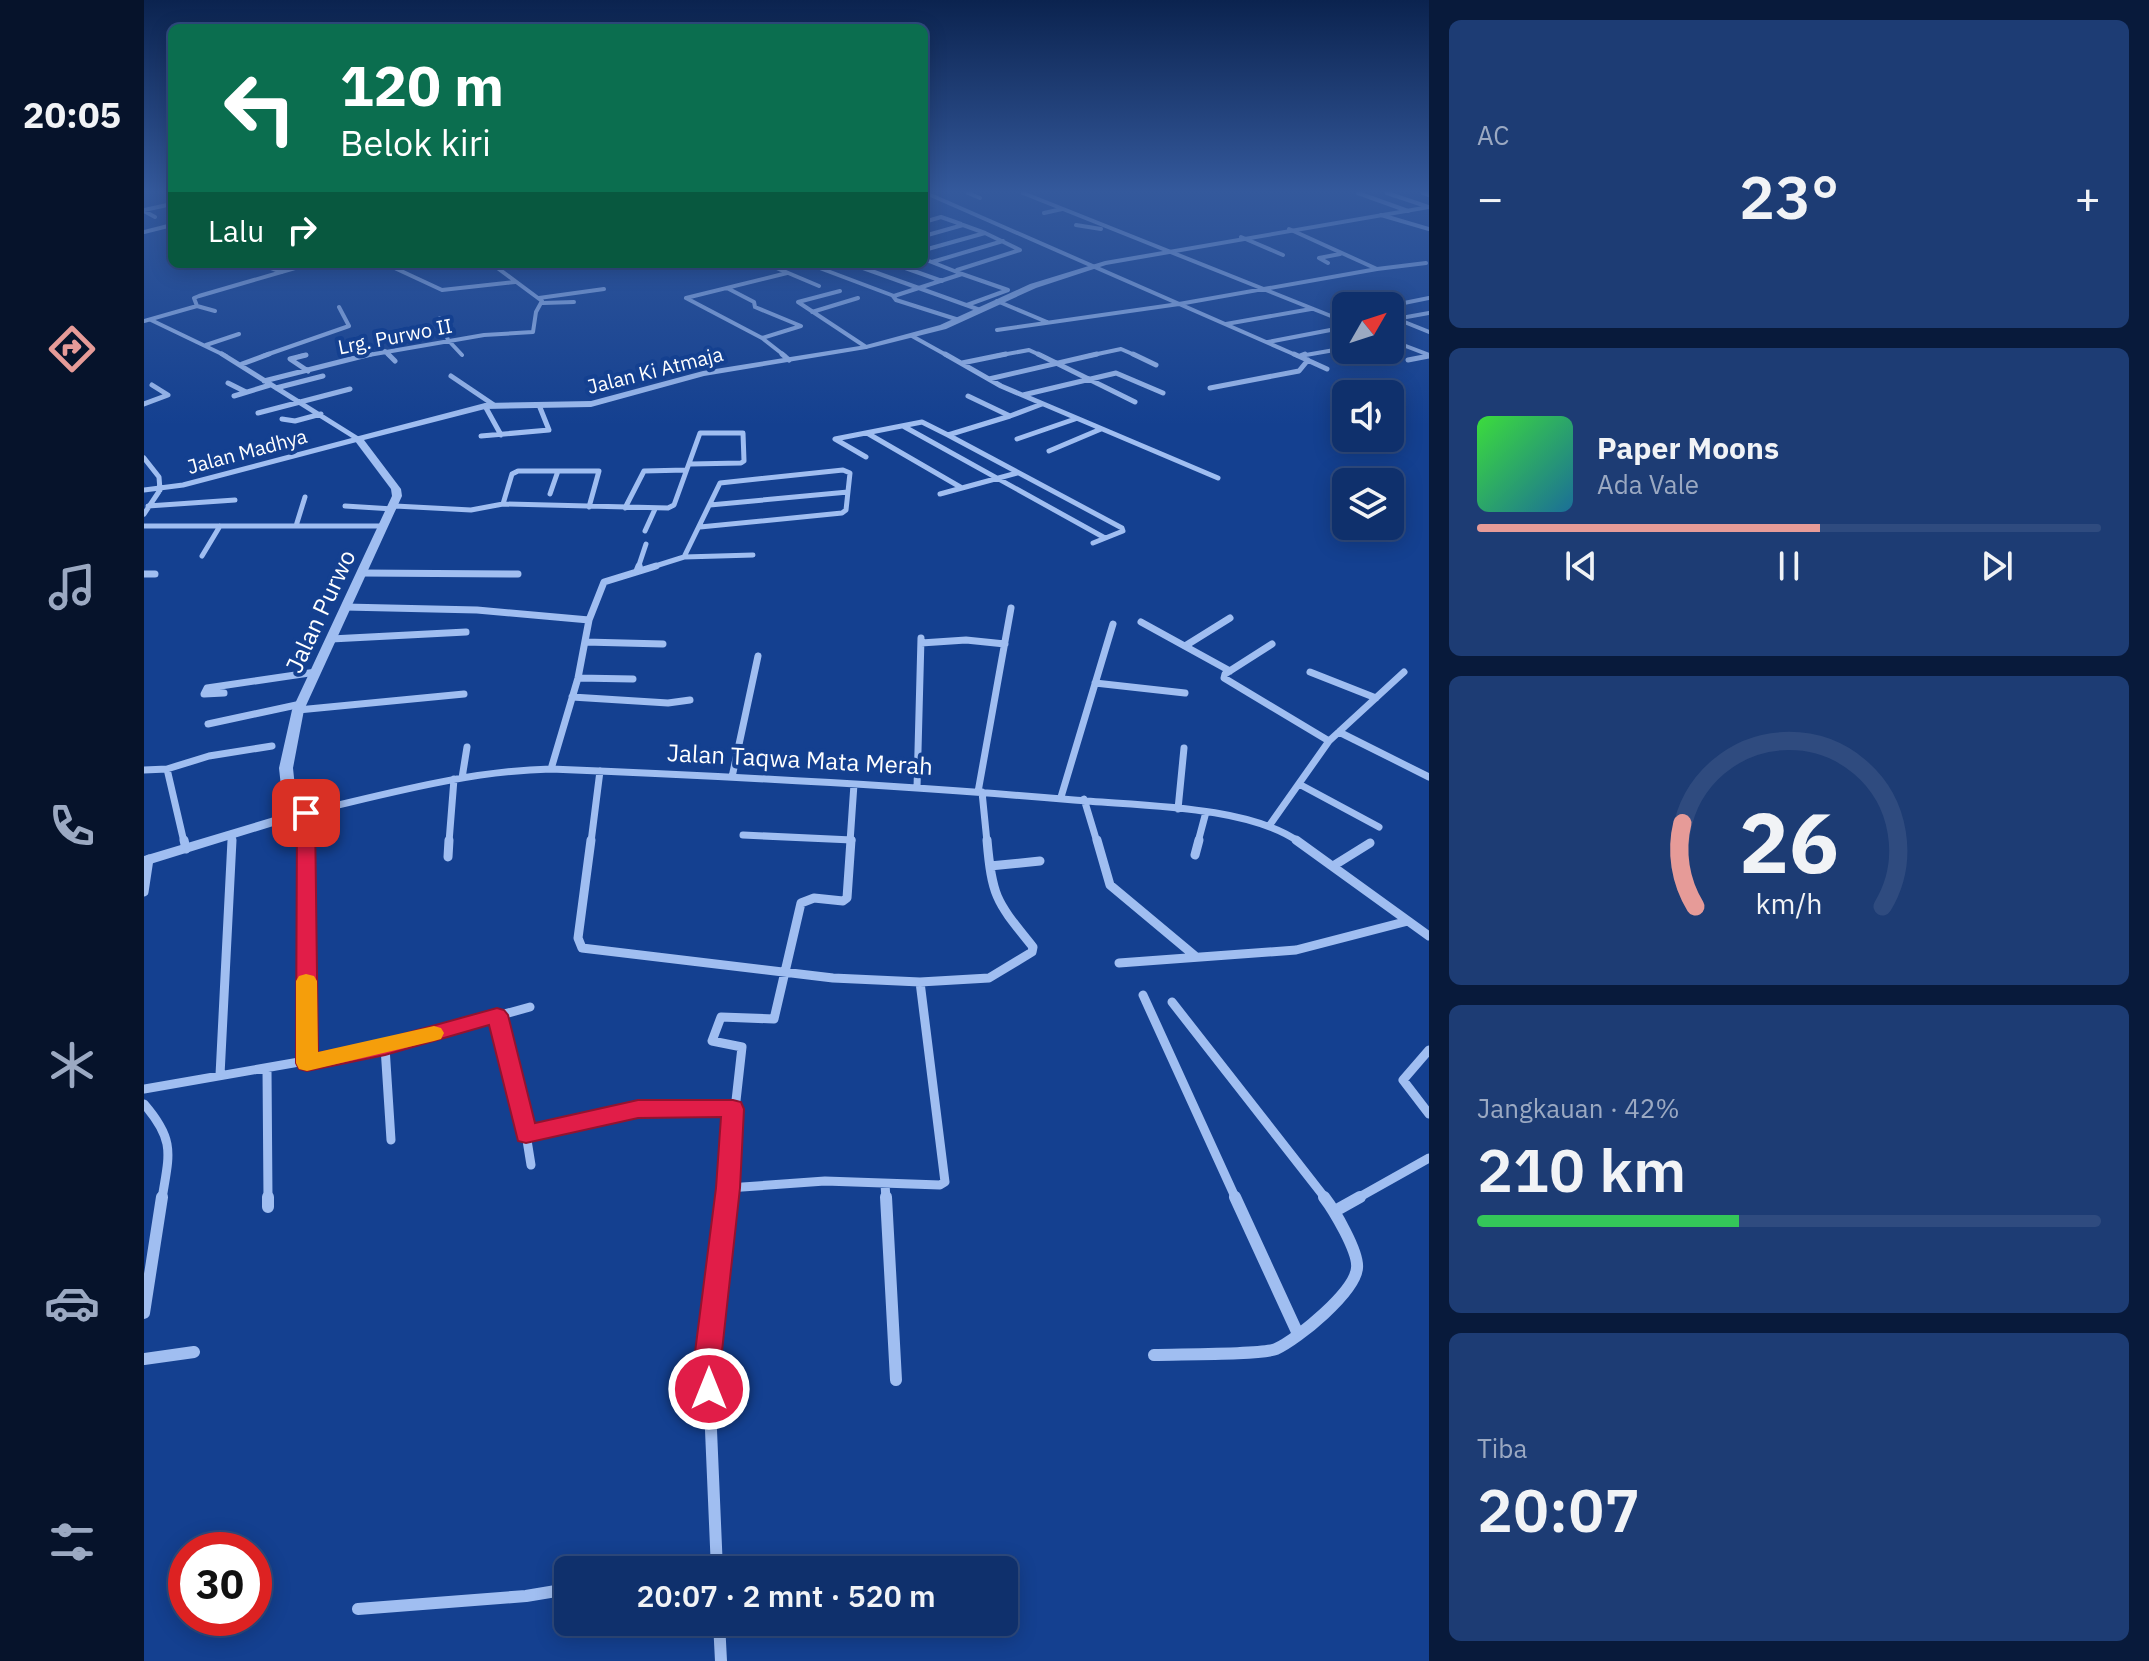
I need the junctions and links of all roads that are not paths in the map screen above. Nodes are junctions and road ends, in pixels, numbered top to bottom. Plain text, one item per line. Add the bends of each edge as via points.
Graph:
1 (278, 271) edge
2 (287, 271) edge
3 (400, 271) edge
4 (501, 271) edge
5 (781, 271) edge
6 (826, 271) edge
7 (869, 271) edge
8 (912, 271) edge
9 (956, 271) edge
10 (1081, 271) edge
11 (1103, 271) edge
12 (1212, 271) edge
13 (1368, 271) edge
14 (282, 272) junction
15 (787, 273) junction
16 (962, 274) junction
17 (942, 281) junction
18 (516, 282) junction
19 (819, 286) dead end
20 (727, 288) junction
21 (604, 289) dead end
22 (918, 289) junction
23 (1260, 289) junction
24 (840, 291) dead end
25 (893, 296) junction
26 (858, 298) dead end
27 (1429, 298) edge
28 (541, 300) junction
29 (997, 301) junction
30 (574, 302) dead end
31 (1404, 303) edge
32 (1179, 304) junction
33 (966, 305) junction
34 (197, 306) junction
35 (339, 307) dead end
36 (1310, 309) junction
37 (980, 310) junction
38 (215, 311) dead end
39 (812, 312) junction
40 (1428, 314) edge
41 (1332, 316) edge
42 (440, 318) dead end
43 (1404, 318) edge
44 (151, 320) junction
45 (959, 320) junction
46 (144, 321) edge
47 (1047, 322) junction
48 (1404, 323) edge
49 (1226, 324) junction
50 (1332, 329) edge
51 (997, 330) dead end
52 (1429, 332) edge
53 (239, 334) dead end
54 (405, 335) dead end
55 (912, 336) junction
56 (762, 338) junction
57 (448, 340) junction
58 (1267, 342) junction
59 (429, 344) junction
60 (206, 345) junction
61 (1404, 346) edge
62 (411, 347) junction
63 (866, 347) junction
64 (1332, 349) edge
65 (385, 351) junction
66 (306, 355) dead end
67 (433, 355) dead end
68 (462, 355) dead end
69 (1299, 356) junction
70 (1428, 356) edge
71 (789, 360) junction
72 (1308, 360) junction
73 (1411, 360) dead end
74 (395, 361) dead end
75 (962, 363) junction
76 (242, 364) junction
77 (1059, 364) junction
78 (1156, 365) dead end
79 (1327, 369) dead end
80 (308, 371) junction
81 (323, 376) dead end
82 (451, 376) dead end
83 (988, 379) junction
84 (1088, 380) junction
85 (228, 383) dead end
86 (152, 385) dead end
87 (270, 385) junction
88 (1210, 388) dead end
89 (350, 389) dead end
90 (246, 392) junction
91 (1163, 393) dead end
92 (1022, 395) junction
93 (234, 396) dead end
94 (968, 396) dead end
95 (298, 401) junction
96 (1135, 402) dead end
97 (144, 404) edge
98 (1042, 404) junction
99 (539, 405) junction
100 (489, 406) junction
101 (258, 413) dead end
102 (321, 414) junction
103 (1010, 416) junction
104 (282, 419) dead end
105 (1076, 419) junction
106 (903, 426) junction
107 (1101, 429) junction
108 (867, 433) junction
109 (501, 435) junction
110 (948, 435) junction
111 (481, 436) dead end
112 (358, 439) junction
113 (1017, 439) dead end
114 (1049, 451) dead end
115 (866, 457) dead end
116 (144, 458) edge
117 (688, 467) junction
118 (558, 471) junction
119 (1018, 472) junction
120 (997, 478) junction
121 (1218, 478) dead end
122 (962, 488) junction
123 (144, 490) edge
124 (160, 490) junction
125 (848, 492) junction
126 (550, 494) dead end
127 (940, 494) dead end
128 (305, 497) dead end
129 (235, 500) dead end
130 (503, 504) junction
131 (710, 505) junction
132 (148, 506) junction
133 (345, 506) dead end
134 (589, 507) junction
135 (394, 508) junction
136 (625, 508) junction
137 (655, 509) junction
138 (144, 514) edge
139 (144, 526) edge
140 (220, 526) junction
141 (296, 526) junction
142 (384, 526) junction
143 (700, 527) junction
144 (645, 531) dead end
145 (1105, 538) junction
146 (1093, 543) dead end
147 (646, 544) dead end
148 (753, 555) dead end
149 (202, 556) dead end
150 (684, 557) junction
151 (637, 571) junction
152 (361, 573) junction
153 (144, 574) edge
154 (155, 574) dead end
155 (518, 574) dead end
156 (345, 607) junction
157 (1011, 608) dead end
158 (1230, 618) dead end
159 (589, 620) junction
160 (1141, 622) dead end
161 (1113, 624) dead end
162 (466, 632) dead end
163 (331, 639) junction
164 (585, 642) junction
165 (663, 644) dead end
166 (1005, 644) junction
167 (1272, 644) dead end
168 (1185, 646) junction
169 (758, 656) dead end
170 (316, 672) junction
171 (1310, 672) dead end
172 (1404, 672) dead end
173 (1229, 676) junction
174 (578, 678) junction
175 (633, 679) dead end
176 (1095, 683) junction
177 (224, 693) dead end
178 (1185, 693) dead end
179 (464, 694) dead end
180 (572, 697) junction
181 (1376, 698) junction
182 (690, 700) dead end
183 (300, 707) junction
184 (208, 724) dead end
185 (1339, 732) junction
186 (1329, 741) junction
187 (272, 746) dead end
188 (467, 747) dead end
189 (1184, 748) dead end
190 (167, 769) junction
191 (551, 769) junction
192 (144, 770) edge
193 (600, 771) junction
194 (732, 777) junction
195 (1429, 777) edge
196 (458, 778) junction
197 (854, 784) junction
198 (1299, 784) junction
199 (917, 788) junction
200 (980, 792) junction
201 (1061, 797) junction
202 (1084, 799) junction
203 (1178, 809) junction
204 (1206, 812) junction
205 (298, 814) junction
206 (1269, 826) junction
207 (1379, 827) dead end
208 (232, 834) junction
209 (743, 835) dead end
210 (852, 840) junction
211 (1370, 843) dead end
212 (186, 849) junction
213 (1195, 855) dead end
214 (448, 857) dead end
215 (146, 860) edge
216 (1040, 861) dead end
217 (990, 866) junction
218 (1333, 866) junction
219 (144, 892) edge
220 (1408, 921) junction
221 (1429, 922) edge
222 (1420, 929) junction
223 (1429, 936) edge
224 (1195, 956) junction
225 (1119, 963) dead end
226 (785, 971) junction
227 (920, 982) junction
228 (1143, 995) dead end
229 (1172, 1002) dead end
230 (530, 1007) dead end
231 (497, 1015) junction
232 (385, 1047) junction
233 (1429, 1050) edge
234 (307, 1063) junction
235 (267, 1069) junction
236 (220, 1075) junction
237 (144, 1089) edge
238 (144, 1104) edge
239 (733, 1109) junction
240 (1429, 1114) edge
241 (526, 1134) junction
242 (391, 1140) dead end
243 (1429, 1158) edge
244 (531, 1165) dead end
245 (885, 1184) junction
246 (728, 1188) junction
247 (268, 1207) dead end
248 (1335, 1211) junction
249 (144, 1313) edge
250 (1298, 1334) junction
251 (194, 1352) dead end
252 (1154, 1355) dead end
253 (144, 1359) edge
254 (896, 1380) dead end
255 (716, 1556) edge
256 (554, 1591) edge
257 (358, 1609) dead end
258 (720, 1636) edge
259 (721, 1661) edge

1 - 14 street
2 - 14 street
3 - 18 street via 442,290
4 - 18 street
5 - 15 street
6 - 25 street
7 - 22 street
8 - 17 street
9 - 16 street
10 - 29 street, Jalan Ki Atmaja
11 - 32 street
12 - 23 street
13 - 23 street
14 - 34 street via 199,296 194,298
15 - 19 street
15 - 20 street
16 - 17 street
16 - 33 street via 1008,290
17 - 22 street
18 - 28 street
20 - 56 street via 755,302 755,307 801,326
20 - 56 street via 686,299
21 - 28 street
22 - 25 street
22 - 33 street
23 - 32 street
23 - 36 street
24 - 39 street via 798,302
25 - 45 street
26 - 39 street
27 - 31 street
28 - 30 street
28 - 57 street, Lrg. Purwo II via 533,332
29 - 37 street, Jalan Ki Atmaja
29 - 47 street
32 - 47 street
32 - 49 street
33 - 37 street
34 - 38 street
34 - 44 street
35 - 76 street via 348,327
36 - 41 street
36 - 49 street
37 - 45 street, Jalan Ki Atmaja
39 - 63 street
40 - 43 street
42 - 57 street
44 - 46 street
44 - 60 street
45 - 55 street, Jalan Ki Atmaja
47 - 51 street
48 - 52 street
49 - 58 street
50 - 58 street
53 - 60 street
54 - 62 street
55 - 63 street, Jalan Ki Atmaja
55 - 75 street
56 - 71 street
57 - 59 street, Lrg. Purwo II
57 - 68 street
58 - 69 street
59 - 62 street, Lrg. Purwo II
59 - 67 street
60 - 76 street
61 - 70 street
62 - 65 street, Lrg. Purwo II
63 - 71 street, Jalan Ki Atmaja
64 - 69 street
65 - 74 street
65 - 80 street, Lrg. Purwo II
66 - 80 street via 290,359
69 - 72 street
70 - 73 street
71 - 99 street, Jalan Ki Atmaja via 703,374 591,404
72 - 79 street
72 - 88 street via 1299,371
75 - 77 street via 1026,350
75 - 83 street
76 - 87 street
77 - 78 street via 1121,349
77 - 83 street
77 - 84 street
80 - 87 street, Lrg. Purwo II
81 - 87 street
82 - 100 street
83 - 92 street
84 - 91 street via 1121,373
84 - 92 street
84 - 96 street
85 - 90 street
86 - 97 street via 168,395
87 - 90 street
87 - 95 street
89 - 95 street
90 - 93 street
92 - 98 street
94 - 103 street
95 - 101 street
95 - 102 street
98 - 103 street
98 - 105 street
99 - 100 street, Jalan Ki Atmaja
99 - 109 street via 549,430
100 - 109 street
100 - 112 street, Jalan Ki Atmaja
102 - 104 street
102 - 112 street
103 - 110 street
105 - 107 street
105 - 113 street
106 - 108 street
106 - 110 street via 922,422
106 - 120 street
107 - 114 street
107 - 121 street
108 - 115 street via 835,439
108 - 122 street
109 - 111 street
110 - 119 street
112 - 124 street, Jalan Madhya
112 - 135 street via 396,489
116 - 124 street via 159,477
117 - 117 street via 741,463 743,433 702,432
117 - 136 street via 644,471
117 - 137 street via 674,505
118 - 126 street
118 - 130 street via 514,473
118 - 134 street via 599,471
119 - 120 street
119 - 145 street via 1122,528
120 - 122 street
120 - 145 street
122 - 127 street
123 - 124 street, Jalan Madhya
124 - 132 street
125 - 131 street
125 - 131 street via 846,470 725,481 717,485
125 - 143 street via 846,510 835,515
128 - 141 street
129 - 132 street
130 - 134 street
130 - 135 street via 471,510
131 - 143 street
132 - 138 street
133 - 135 street
134 - 136 street
135 - 142 street, Jalan Purwo
136 - 137 street
137 - 144 street
139 - 140 street
140 - 141 street
140 - 149 street
141 - 142 street
142 - 152 street, Jalan Purwo
143 - 150 street
145 - 146 street
147 - 151 street
148 - 150 street
150 - 151 street
151 - 159 street via 604,582
152 - 155 street
152 - 156 street, Jalan Purwo
153 - 154 street
156 - 159 street via 477,610
156 - 163 street, Jalan Purwo
157 - 166 street
158 - 168 street
159 - 164 street
160 - 168 street
161 - 176 street
162 - 163 street
163 - 170 street, Jalan Purwo
164 - 165 street
164 - 174 street
166 - 199 street via 921,641
166 - 200 street
167 - 173 street
168 - 173 street
169 - 194 street
170 - 177 street via 207,688 204,694
170 - 183 street, Jalan Purwo
171 - 181 street
172 - 181 street
173 - 186 street
174 - 175 street
174 - 180 street
176 - 178 street
176 - 201 street
179 - 183 street
180 - 182 street
180 - 191 street
181 - 185 street
183 - 184 street
183 - 205 street, Jalan Purwo via 286,768
185 - 186 street
185 - 195 street
186 - 198 street
187 - 190 street
188 - 196 street
189 - 203 street
190 - 192 street
190 - 212 street
191 - 193 street, Jalan Taqwa Mata Merah
191 - 196 street, Jalan Taqwa Mata Merah
193 - 194 street, Jalan Taqwa Mata Merah
193 - 226 street via 579,945
194 - 197 street, Jalan Taqwa Mata Merah
196 - 205 street, Jalan Taqwa Mata Merah
196 - 214 street
197 - 199 street, Jalan Taqwa Mata Merah
197 - 210 street
198 - 206 street
198 - 207 street
199 - 200 street, Jalan Taqwa Mata Merah
200 - 201 street, Jalan Taqwa Mata Merah
200 - 217 street
201 - 202 street, Jalan Taqwa Mata Merah
202 - 203 street, Jalan Taqwa Mata Merah
202 - 224 street via 1110,885
203 - 204 street, Jalan Taqwa Mata Merah
204 - 206 street, Jalan Taqwa Mata Merah
204 - 213 street
205 - 208 street, Jalan Taqwa Mata Merah
205 - 234 street
206 - 218 street, Jalan Taqwa Mata Merah
208 - 212 street, Jalan Taqwa Mata Merah
208 - 236 street
209 - 210 street
210 - 226 street via 847,898 801,903
211 - 218 street
212 - 215 street, Jalan Taqwa Mata Merah
215 - 219 street
216 - 217 street
217 - 227 street via 998,903 1034,950 989,978
218 - 220 street, Jalan Taqwa Mata Merah
220 - 222 street, Jalan Taqwa Mata Merah
220 - 224 street via 1296,950
221 - 222 street
222 - 223 street, Jalan Taqwa Mata Merah
224 - 225 street
226 - 227 street
226 - 239 street via 774,1019 721,1017 712,1041 742,1047
227 - 245 street via 945,1181
228 - 250 street
229 - 248 street
230 - 231 street
231 - 232 street
231 - 241 street
232 - 234 street
232 - 242 street
233 - 240 street via 1403,1080
234 - 235 street
235 - 236 street
235 - 247 street
236 - 237 street
238 - 249 street via 163,1126 169,1152
239 - 241 street via 638,1109
239 - 246 street
241 - 244 street
243 - 248 street
245 - 246 street via 825,1181
245 - 254 street
246 - 255 street via 708,1360
248 - 250 street via 1358,1265 1355,1278 1329,1310
250 - 252 street via 1264,1352
251 - 253 street
256 - 257 street
258 - 259 street

